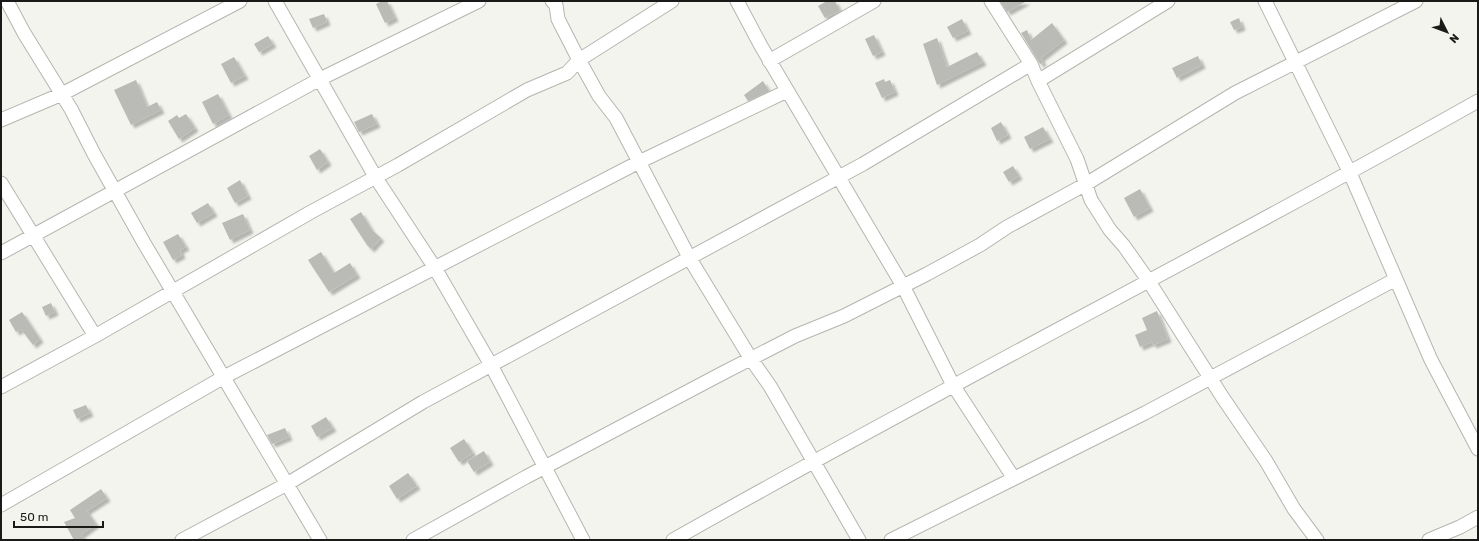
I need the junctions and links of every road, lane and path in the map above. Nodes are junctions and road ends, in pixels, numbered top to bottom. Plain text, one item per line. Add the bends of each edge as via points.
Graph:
1 (7, 1) edge
2 (240, 1) edge
3 (275, 1) edge
4 (479, 1) edge
5 (552, 1) edge
6 (672, 1) edge
7 (737, 1) edge
8 (874, 1) edge
9 (991, 1) edge
10 (1168, 1) edge
11 (1265, 1) edge
12 (1416, 1) edge
13 (579, 60) junction
14 (769, 61) junction
15 (1294, 62) junction
16 (1031, 64) junction
17 (320, 79) junction
18 (1038, 81) junction
19 (787, 91) junction
20 (62, 94) junction
21 (1478, 101) edge
22 (1, 120) edge
23 (639, 162) junction
24 (1350, 173) junction
25 (838, 177) junction
26 (376, 178) junction
27 (1, 183) edge
28 (1086, 184) junction
29 (115, 191) junction
30 (34, 235) junction
31 (1, 253) edge
32 (690, 259) junction
33 (436, 268) junction
34 (1396, 279) junction
35 (1148, 280) junction
36 (903, 286) junction
37 (172, 291) junction
38 (95, 336) junction
39 (751, 359) junction
40 (491, 365) junction
41 (224, 377) junction
42 (1211, 378) junction
43 (953, 385) junction
44 (1, 387) edge
45 (1478, 449) edge
46 (813, 461) junction
47 (546, 466) junction
48 (1013, 477) junction
49 (287, 484) junction
50 (1, 505) edge
51 (1478, 517) edge
52 (182, 540) edge
53 (320, 540) edge
54 (413, 540) edge
55 (584, 540) edge
56 (673, 540) edge
57 (859, 540) edge
58 (890, 540) edge
59 (1317, 540) edge
60 (1429, 540) edge

1 - 20 street
2 - 20 street
3 - 17 street
4 - 17 street
5 - 13 street via 556,5 558,19
6 - 13 street
7 - 14 street
8 - 14 street
9 - 16 street
10 - 18 street
11 - 15 street
12 - 15 street
13 - 23 street via 599,96 616,118
13 - 26 street via 567,73 527,90
14 - 19 street
15 - 24 street
15 - 28 street via 1235,93
16 - 18 street
16 - 25 street
17 - 26 street
17 - 29 street
18 - 28 street via 1077,159
19 - 23 street
19 - 25 street
20 - 22 street
20 - 29 street
21 - 24 street
23 - 32 street
23 - 33 street
24 - 34 street
24 - 35 street
25 - 32 street
25 - 36 street
26 - 33 street
26 - 37 street
27 - 30 street
28 - 35 street via 1091,200 1110,230
28 - 36 street
29 - 30 street
29 - 37 street
30 - 31 street
30 - 38 street
32 - 39 street
32 - 40 street
33 - 40 street
33 - 41 street
34 - 42 street
34 - 45 street via 1432,360
35 - 42 street
35 - 43 street
36 - 39 street
36 - 43 street
37 - 38 street
37 - 41 street
38 - 44 street
39 - 46 street via 770,386
39 - 47 street
40 - 47 street
40 - 49 street via 423,402
41 - 49 street
41 - 50 street
42 - 48 street
42 - 59 street via 1266,461 1294,509
43 - 46 street
43 - 48 street
46 - 56 street
46 - 57 street
47 - 54 street
47 - 55 street
48 - 58 street
49 - 52 street
49 - 53 street
51 - 60 street

